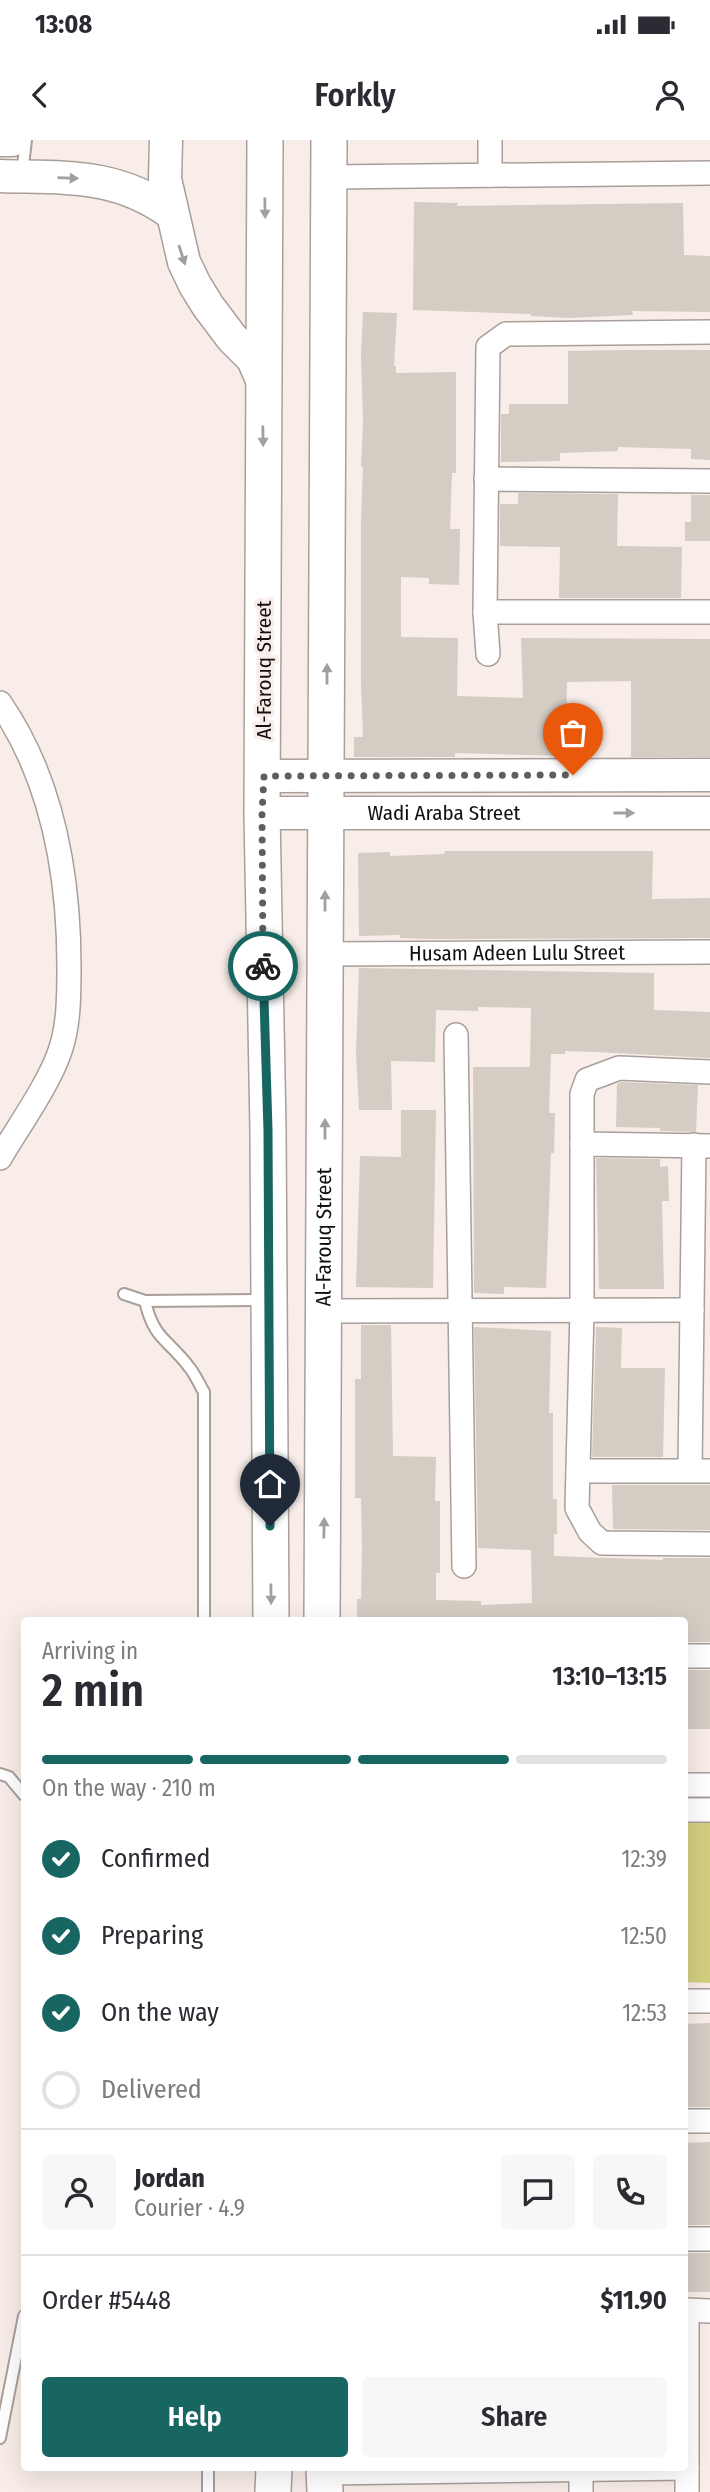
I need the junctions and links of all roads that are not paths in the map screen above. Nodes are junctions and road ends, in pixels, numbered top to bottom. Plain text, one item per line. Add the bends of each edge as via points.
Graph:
1 (0, 140) edge
2 (12, 140) edge
3 (26, 140) edge
4 (166, 140) edge
5 (265, 140) edge
6 (329, 140) edge
7 (490, 140) edge
8 (710, 173) edge
9 (490, 175) junction
10 (11, 176) edge
11 (330, 177) junction
12 (172, 212) junction
13 (710, 332) edge
14 (262, 380) junction
15 (486, 479) junction
16 (710, 481) edge
17 (485, 612) junction
18 (710, 612) edge
19 (488, 654) dead end
20 (0, 703) edge
21 (710, 775) edge
22 (264, 776) junction
23 (326, 776) junction
24 (262, 813) junction
25 (326, 813) junction
26 (710, 813) edge
27 (710, 952) edge
28 (325, 954) junction
29 (456, 1035) dead end
30 (710, 1072) edge
31 (582, 1144) junction
32 (702, 1146) edge
33 (0, 1158) edge
34 (124, 1294) dead end
35 (269, 1300) junction
36 (145, 1301) junction
37 (582, 1310) junction
38 (692, 1310) junction
39 (324, 1311) junction
40 (460, 1311) junction
41 (324, 1469) junction
42 (700, 1470) edge
43 (269, 1471) junction
44 (578, 1471) junction
45 (710, 1544) edge
46 (464, 1566) dead end
47 (204, 1617) edge
48 (271, 1617) edge
49 (322, 1617) edge
50 (688, 1656) edge
51 (710, 1656) edge
52 (0, 1774) edge
53 (688, 1785) edge
54 (710, 1785) edge
55 (21, 1791) edge
56 (710, 1810) edge
57 (688, 1811) edge
58 (688, 2001) edge
59 (710, 2001) edge
60 (688, 2121) edge
61 (710, 2121) edge
62 (688, 2239) edge
63 (710, 2239) edge
64 (688, 2310) edge
65 (710, 2311) edge
66 (21, 2331) edge
67 (0, 2438) edge
68 (208, 2471) edge
69 (274, 2471) edge
70 (647, 2471) edge
71 (687, 2471) edge
72 (581, 2476) edge
73 (465, 2477) edge
74 (325, 2478) edge
75 (208, 2492) edge
76 (274, 2492) edge
77 (687, 2492) edge

1 - 2 main road
3 - 10 lane
4 - 12 main road via 165,179
5 -> 14 main road, Al-Farouq Street
6 - 11 main road, Al-Farouq Street
7 - 9 street
8 - 9 street
9 - 11 street
10 -> 12 main road via 108,183 135,190
23 -> 11 main road, Al-Farouq Street
12 -> 14 main road via 184,262 195,285 232,338 253,359
13 - 15 street via 506,334 488,346
14 -> 22 main road, Al-Farouq Street
15 - 16 street
15 - 17 street
17 - 18 street
17 - 19 street
20 - 33 street via 47,801 61,858 69,987 59,1054
21 - 23 main road, Wadi Araba Street
22 - 23 main road, Wadi Araba Street
22 - 24 main road, Al-Farouq Street
23 - 25 main road, Al-Farouq Street
24 - 25 main road, Wadi Araba Street
24 - 35 main road, Al-Farouq Street
25 -> 26 main road, Wadi Araba Street
28 -> 25 main road, Al-Farouq Street
27 - 28 street, Husam Adeen Lulu Street
39 -> 28 main road, Al-Farouq Street
29 - 40 street
30 - 31 street via 619,1068 587,1080 582,1094
31 - 32 street
31 - 37 street
32 - 38 street
34 - 36 lane
35 - 36 lane
35 - 43 main road, Al-Farouq Street
36 - 47 lane via 158,1336 190,1367 204,1392
37 - 38 street
37 - 40 street
37 - 44 street
38 - 42 street
39 - 40 street
39 - 41 main road, Al-Farouq Street
40 - 46 street
41 - 43 main road
49 -> 41 main road, Al-Farouq Street
42 - 44 street
43 -> 48 main road, Al-Farouq Street
44 - 45 street via 577,1508 602,1543
50 - 51 street
52 - 55 lane via 9,1776
53 - 54 street
56 - 57 street
58 - 59 street
60 - 61 street
62 - 63 street
64 - 65 street
66 - 67 lane
68 - 75 lane
69 - 76 main road
70 - 72 street
71 - 77 street
72 - 73 street
73 - 74 street

